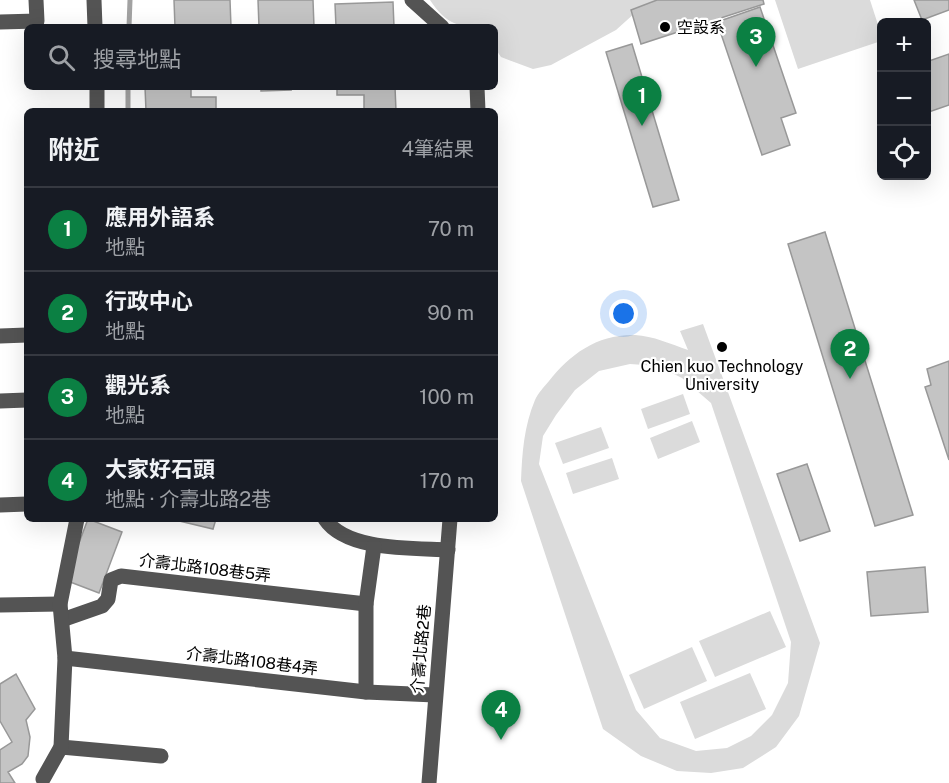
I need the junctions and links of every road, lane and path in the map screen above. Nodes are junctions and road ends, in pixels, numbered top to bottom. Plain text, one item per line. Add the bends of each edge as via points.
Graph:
1 (36, 0) edge
2 (94, 0) edge
3 (412, 0) edge
4 (0, 22) edge
5 (95, 24) edge
6 (439, 24) edge
7 (97, 90) edge
8 (477, 90) edge
9 (98, 108) edge
10 (478, 108) edge
11 (24, 335) edge
12 (0, 336) edge
13 (24, 400) edge
14 (0, 401) edge
15 (24, 504) edge
16 (0, 505) edge
17 (76, 522) edge
18 (327, 522) edge
19 (450, 522) edge
20 (374, 546) junction
21 (448, 550) junction
22 (60, 604) junction
23 (366, 604) junction
24 (0, 605) edge
25 (62, 620) junction
26 (65, 658) junction
27 (366, 692) junction
28 (435, 695) junction
29 (61, 747) junction
30 (161, 756) dead end
31 (47, 782) edge
32 (429, 783) edge

1 - 4 street via 37,21
2 - 5 street
3 - 6 street
7 - 9 street
8 - 10 street
11 - 12 street
13 - 14 street
15 - 16 street
17 - 22 street
18 - 20 street via 331,529
19 - 21 street, 介壽北路2巷
20 - 21 street
20 - 23 street
21 - 28 street, 介壽北路2巷
22 - 24 street
22 - 25 street
23 - 25 street, 介壽北路108巷5弄 via 122,576 111,580 108,599 102,606
23 - 27 street
25 - 26 street
26 - 27 street, 介壽北路108巷4弄
26 - 29 street
27 - 28 street, 介壽北路108巷4弄
28 - 32 street, 介壽北路2巷
29 - 30 street
29 - 31 street

